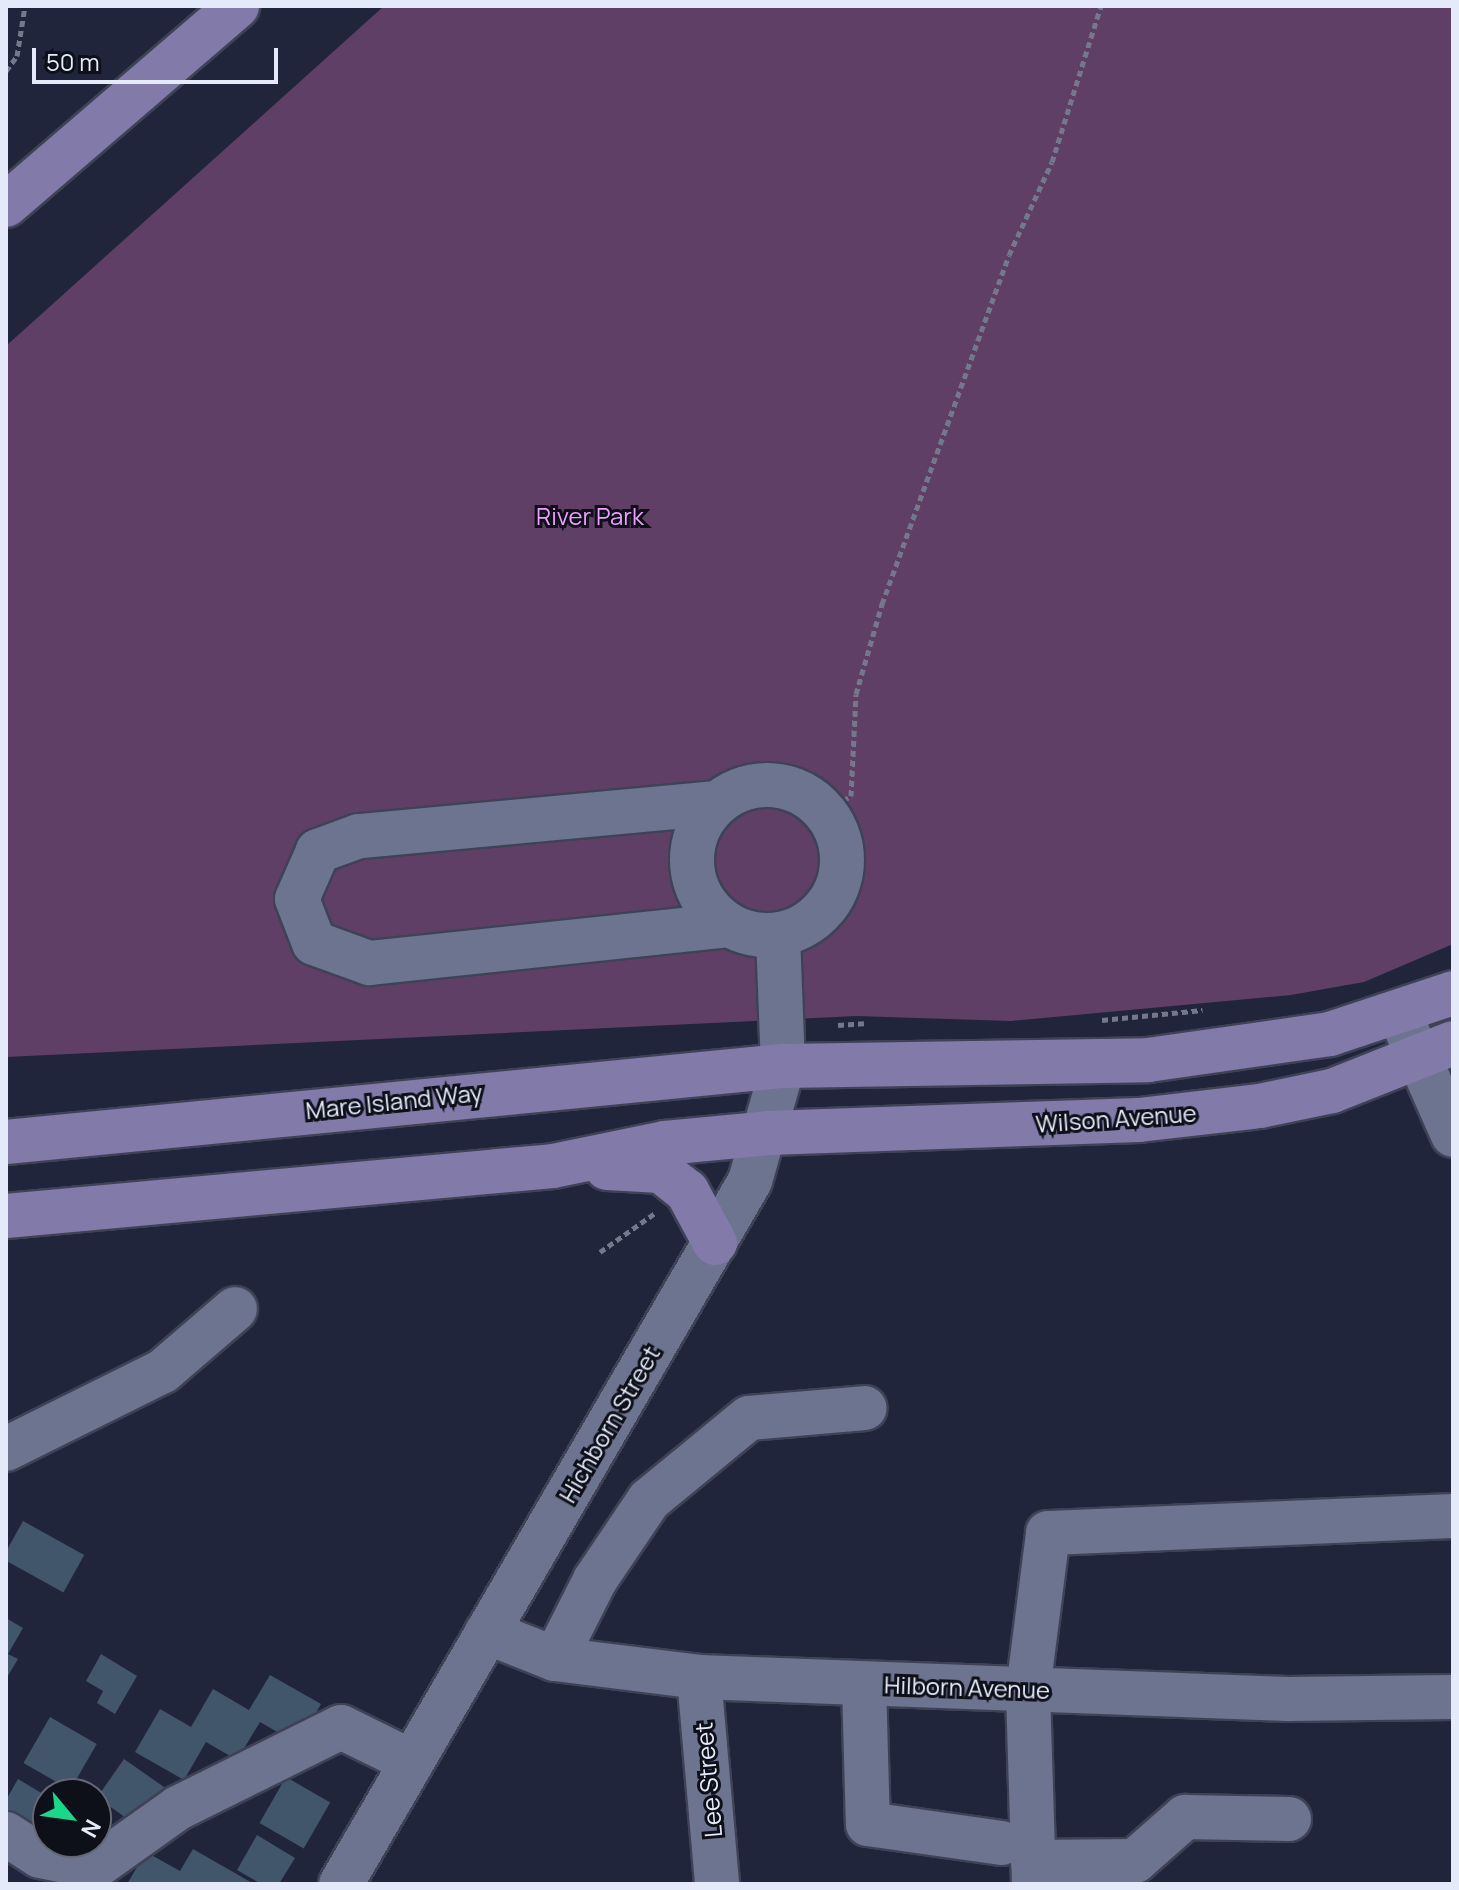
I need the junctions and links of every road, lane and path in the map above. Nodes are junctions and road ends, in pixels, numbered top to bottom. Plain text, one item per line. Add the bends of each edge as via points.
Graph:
1 (25, 6) edge
2 (237, 6) edge
3 (1101, 6) edge
4 (6, 71) edge
5 (6, 205) edge
6 (717, 803) junction
7 (825, 810) junction
8 (728, 925) junction
9 (778, 935) junction
10 (1453, 993) edge
11 (1208, 1010) dead end
12 (1400, 1015) junction
13 (1092, 1020) dead end
14 (876, 1024) dead end
15 (1435, 1050) edge
16 (782, 1051) junction
17 (769, 1133) junction
18 (1453, 1135) edge
19 (6, 1142) edge
20 (553, 1166) junction
21 (687, 1191) junction
22 (6, 1216) edge
23 (715, 1243) junction
24 (600, 1252) dead end
25 (235, 1309) dead end
26 (865, 1408) dead end
27 (6, 1449) edge
28 (1453, 1516) edge
29 (487, 1632) junction
30 (555, 1659) junction
31 (699, 1677) junction
32 (864, 1684) junction
33 (1028, 1690) junction
34 (1453, 1697) edge
35 (412, 1762) junction
36 (1289, 1819) dead end
37 (6, 1834) edge
38 (1023, 1863) edge
39 (341, 1884) edge
40 (717, 1884) edge

1 - 4 path via 17,56
2 - 5 main road
3 - 7 path via 1052,162 1009,255 882,604 856,694 851,796
6 - 7 street via 743,787 769,784 802,792
6 - 8 street via 697,830 691,865 698,891
6 - 8 street via 359,836 318,851 297,899 314,943 369,963
7 - 9 street via 840,840 836,891 807,924
8 - 9 street
9 - 16 street, Hichborn Street
10 - 12 main road
11 - 13 path
12 - 15 street
12 - 16 main road via 1262,1047 1148,1060
14 - 16 path
15 - 17 main road, Wilson Avenue via 1332,1091 1154,1118
15 - 18 street
16 - 17 street, Hichborn Street
16 - 19 main road, Mare Island Way
17 - 20 main road via 665,1143
17 - 23 street, Hichborn Street
20 - 21 main road via 661,1171
20 - 22 main road
21 - 23 main road
21 - 24 path
23 - 29 street, Hichborn Street
25 - 27 street via 163,1371
26 - 30 street via 749,1418 649,1500 595,1580
28 - 33 street via 1048,1533
29 - 30 street, Hilborn Avenue
29 - 35 street, Hichborn Street
30 - 31 street, Hilborn Avenue
31 - 32 street, Hilborn Avenue
31 - 40 street, Lee Street
32 - 33 street, Hilborn Avenue
32 - 38 street via 868,1824
33 - 34 street, Hilborn Avenue
33 - 38 street
35 - 37 street via 341,1727 178,1808 95,1867 40,1856
35 - 39 street, Hichborn Street
36 - 38 street via 1185,1817 1135,1861

